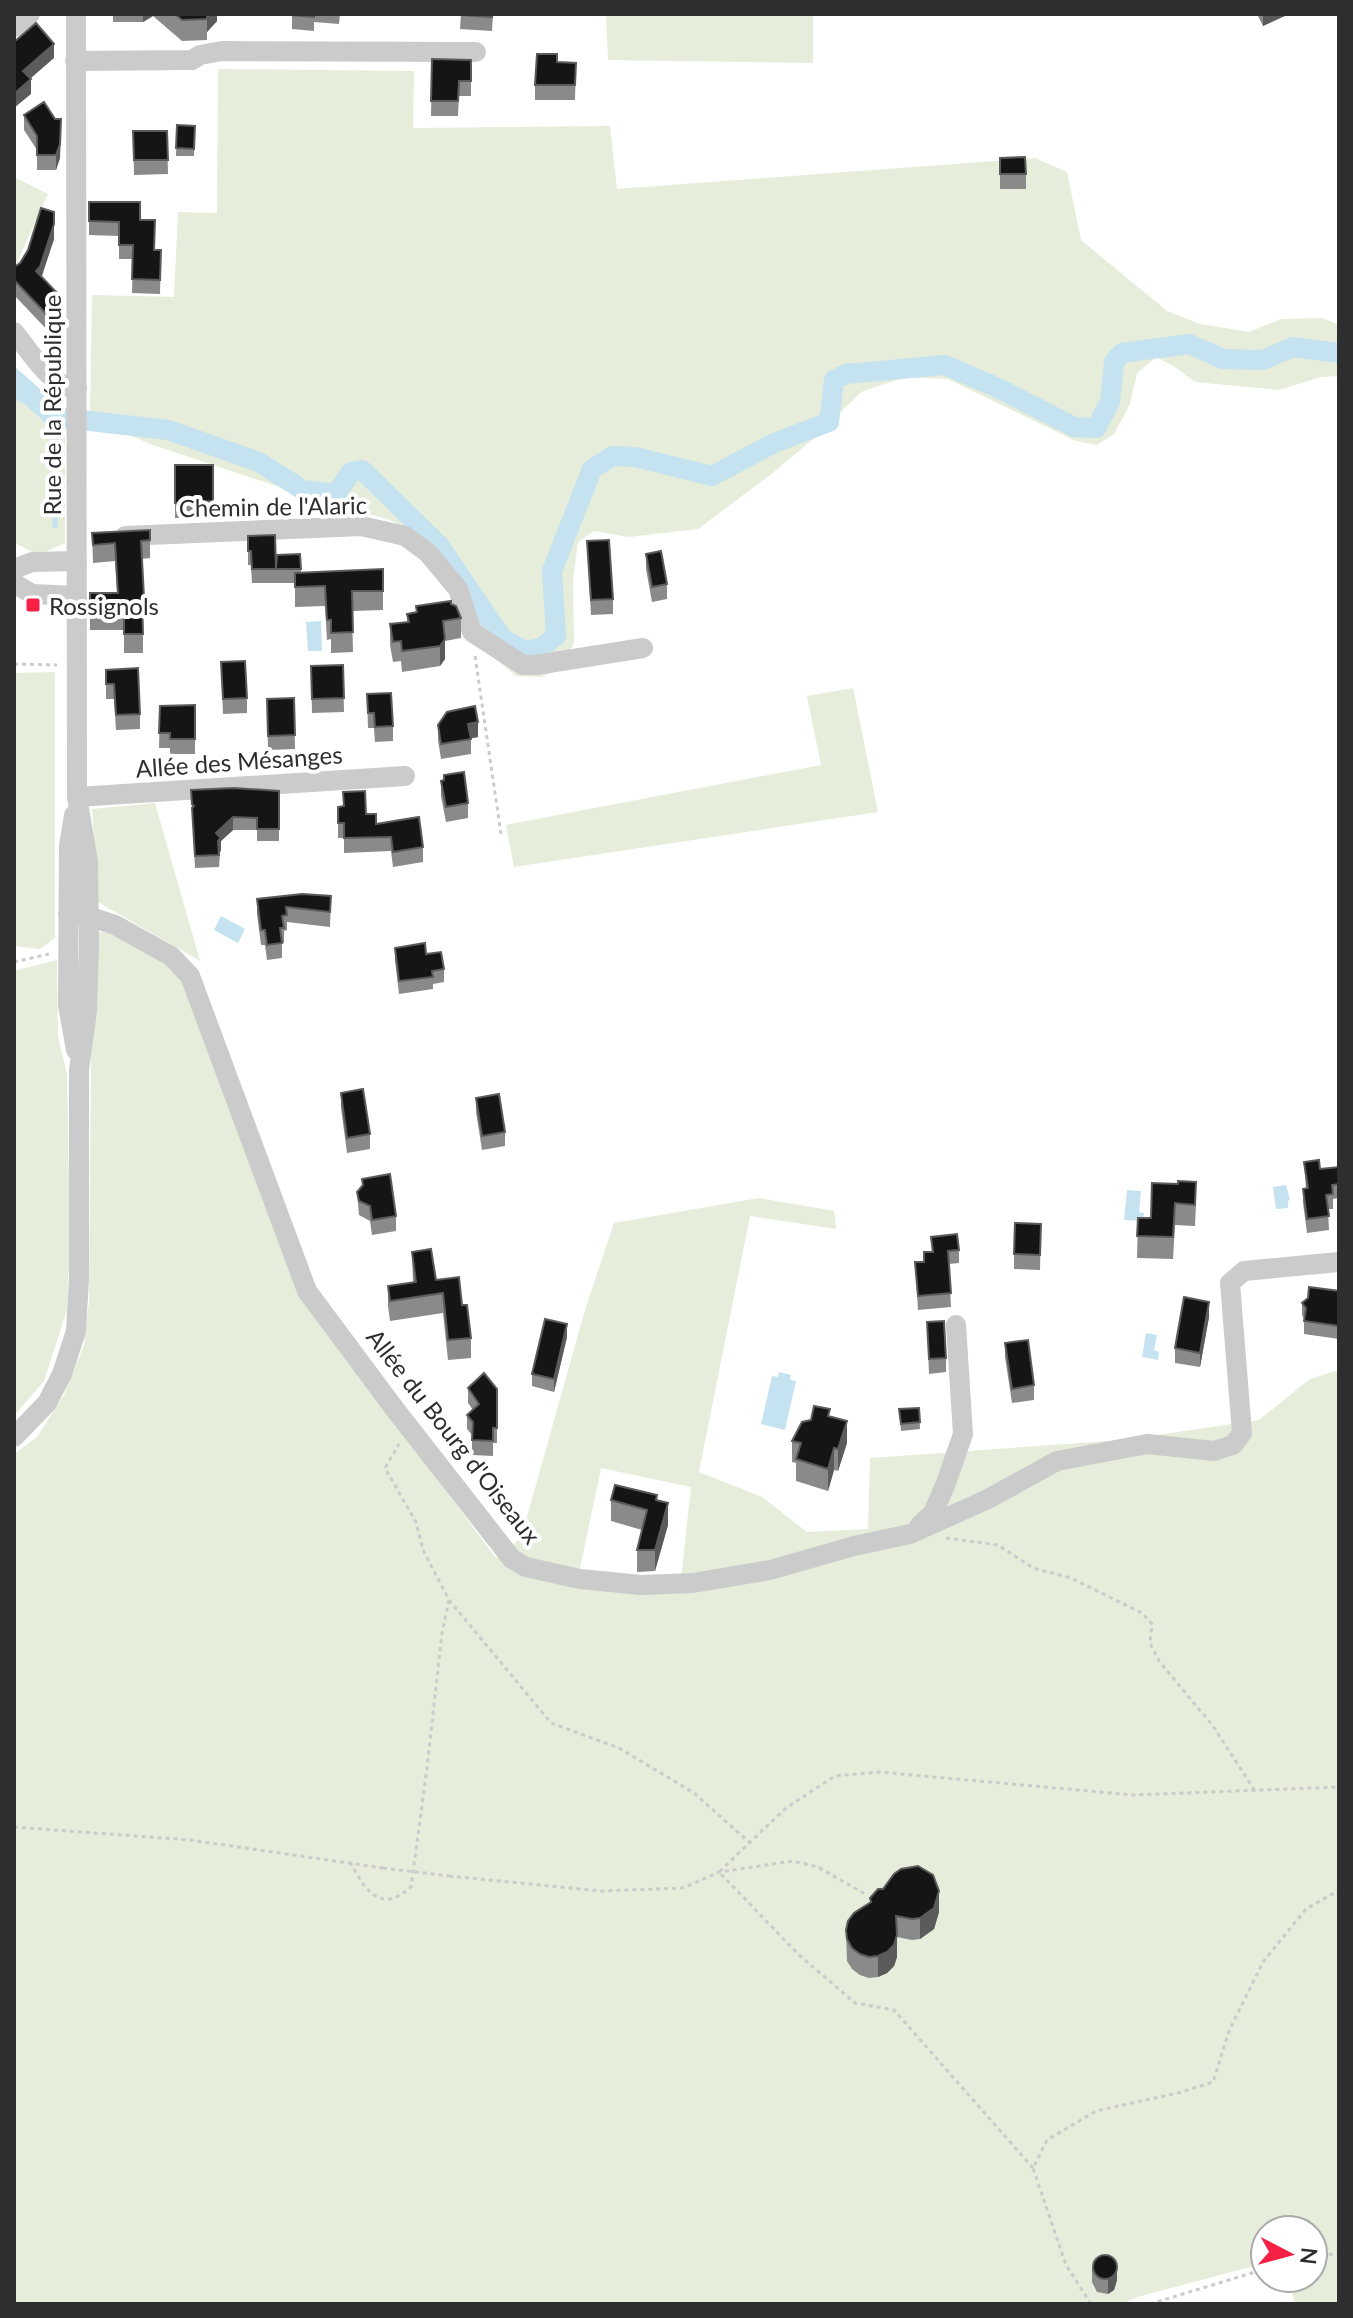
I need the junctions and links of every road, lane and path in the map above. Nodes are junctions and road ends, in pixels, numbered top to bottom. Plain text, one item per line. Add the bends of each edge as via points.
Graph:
1 (30, 14) edge
2 (76, 14) edge
3 (14, 27) edge
4 (476, 52) dead end
5 (75, 61) junction
6 (14, 332) edge
7 (77, 396) junction
8 (78, 539) junction
9 (77, 561) junction
10 (14, 569) edge
11 (14, 583) edge
12 (77, 596) junction
13 (472, 632) junction
14 (643, 648) dead end
15 (14, 664) edge
16 (77, 666) junction
17 (405, 776) dead end
18 (77, 797) junction
19 (501, 834) dead end
20 (78, 915) junction
21 (1339, 1262) edge
22 (956, 1325) dead end
23 (403, 1419) junction
24 (14, 1437) edge
25 (910, 1534) junction
26 (449, 1600) junction
27 (1339, 1787) edge
28 (1255, 1791) junction
29 (14, 1827) edge
30 (750, 1843) junction
31 (350, 1862) junction
32 (719, 1872) junction
33 (1339, 1890) edge
34 (865, 1894) dead end
35 (1033, 2168) junction
36 (1249, 2274) edge
37 (1091, 2304) edge
38 (1150, 2304) edge

1 - 3 street
2 - 5 street, Rue de la République
4 - 5 street via 222,51 192,60
5 - 7 street, Rue de la République
6 - 7 street via 52,378
7 - 8 street, Rue de la République
8 - 9 street, Rue de la République
8 - 13 street, Chemin de l'Alaric via 361,526 405,536 428,553 458,589
9 - 10 street via 32,562
9 - 12 street, Rue de la République
11 - 12 street via 32,594
12 - 16 street, Rue de la République
13 - 14 street via 523,665
13 - 19 path
15 - 16 path
16 - 18 street, Rue de la République
17 - 18 street, Allée des Mésanges
18 - 20 street, Rue de la République via 88,862
20 - 23 street, Allée du Bourg d'Oiseaux via 115,925 171,956 190,976 307,1291
20 - 24 street, Rue de la République via 87,1011 79,1070 76,1331 47,1403
21 - 25 street, Allée du Bourg d'Oiseaux via 1244,1271 1230,1283 1242,1433 1233,1445 1214,1451 1147,1444 1057,1461
22 - 25 street via 963,1434 933,1513
23 - 25 street, Allée du Bourg d'Oiseaux via 512,1559 543,1572 641,1585 693,1583 770,1570
23 - 26 path via 403,1439 385,1468 416,1522 423,1550
25 - 28 path via 998,1545 1033,1568 1071,1578 1142,1613 1152,1624 1150,1643 1159,1661 1213,1726
26 - 30 path via 551,1723 619,1748 694,1793
26 - 31 path via 411,1887 388,1900 373,1896
27 - 28 path
28 - 30 path via 1133,1795 879,1772 835,1776 786,1808
29 - 31 path via 190,1840
30 - 32 path
31 - 32 path, bridge via 601,1891 683,1888
32 - 34 path via 793,1861 818,1867
32 - 35 path via 799,1955 855,2003 894,2010
33 - 35 path via 1306,1909 1263,1962 1229,2031 1213,2082 1096,2111 1047,2140
35 - 37 path via 1066,2265
36 - 38 path

